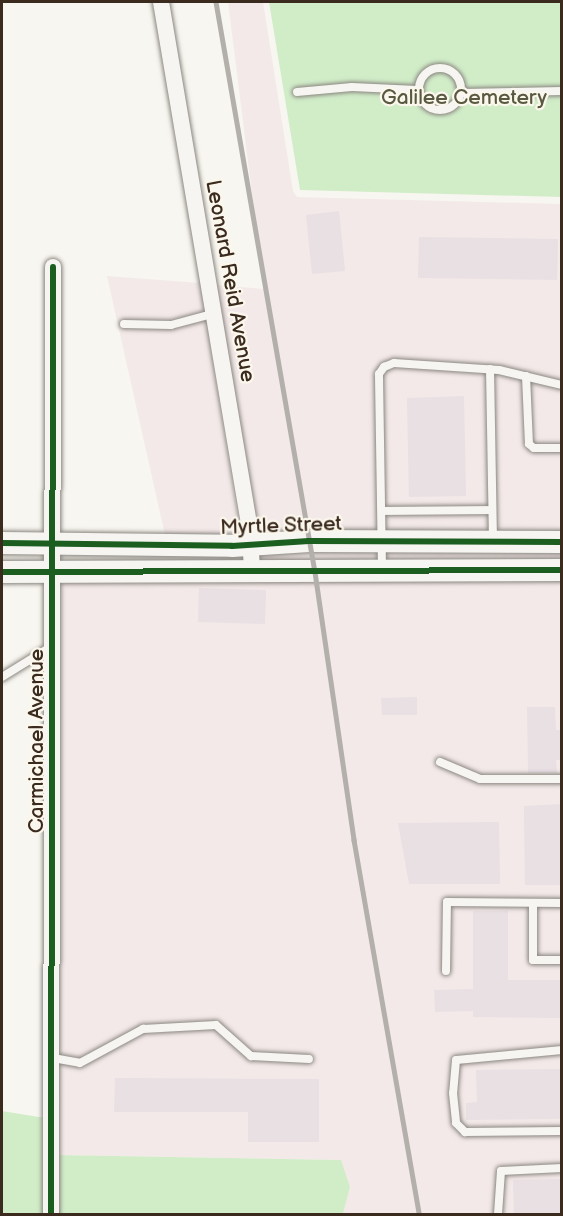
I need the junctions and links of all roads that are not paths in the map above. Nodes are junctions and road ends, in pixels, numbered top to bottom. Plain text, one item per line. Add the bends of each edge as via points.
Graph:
1 (161, 2) edge
2 (417, 90) junction
3 (561, 91) edge
4 (297, 92) dead end
5 (464, 93) junction
6 (53, 267) dead end
7 (213, 314) junction
8 (124, 324) dead end
9 (490, 369) junction
10 (526, 376) junction
11 (561, 385) edge
12 (561, 448) edge
13 (382, 510) junction
14 (492, 510) junction
15 (382, 540) junction
16 (493, 541) junction
17 (561, 542) edge
18 (2, 543) edge
19 (52, 543) junction
20 (249, 544) junction
21 (252, 568) junction
22 (561, 570) edge
23 (52, 571) junction
24 (2, 572) edge
25 (382, 573) junction
26 (52, 646) junction
27 (2, 677) edge
28 (440, 762) dead end
29 (561, 779) edge
30 (533, 903) junction
31 (561, 903) edge
32 (561, 960) edge
33 (446, 971) dead end
34 (561, 1050) edge
35 (53, 1058) junction
36 (309, 1059) dead end
37 (561, 1131) edge
38 (561, 1168) edge
39 (51, 1215) edge
40 (498, 1215) edge

1 - 7 street, Leonard Reid Avenue
2 - 4 lane via 352,87
2 - 5 lane via 425,103 438,108 455,105
2 - 5 lane via 425,74 441,69 461,82
3 - 5 lane
6 - 19 street, Carmichael Avenue
7 - 8 lane via 171,325
7 - 20 street, Leonard Reid Avenue
9 - 10 lane
9 - 13 lane via 394,363 384,367 379,374
9 - 14 lane
10 - 11 lane
10 - 12 lane via 529,444 534,448
13 - 14 lane
13 - 15 lane
14 - 16 lane
15 - 16 street, Myrtle Street
15 - 20 street, Myrtle Street
15 - 25 lane
16 - 17 street, Myrtle Street
18 - 19 street, Myrtle Street
19 - 20 street, Myrtle Street
19 - 23 street, Carmichael Avenue
20 - 21 street, Leonard Reid Avenue
21 - 23 street, Myrtle Street
21 - 25 street, Myrtle Street
22 - 25 street, Myrtle Street
23 - 24 street, Myrtle Street
23 - 26 street, Carmichael Avenue
26 - 27 lane
26 - 35 street, Carmichael Avenue
28 - 29 lane via 480,779
30 - 31 lane
30 - 32 lane via 533,960
30 - 33 lane via 447,902
34 - 37 lane via 456,1059 453,1093 456,1123 465,1132
35 - 36 lane via 80,1063 143,1029 216,1025 251,1056
35 - 39 street, Carmichael Avenue
38 - 40 lane via 501,1171

